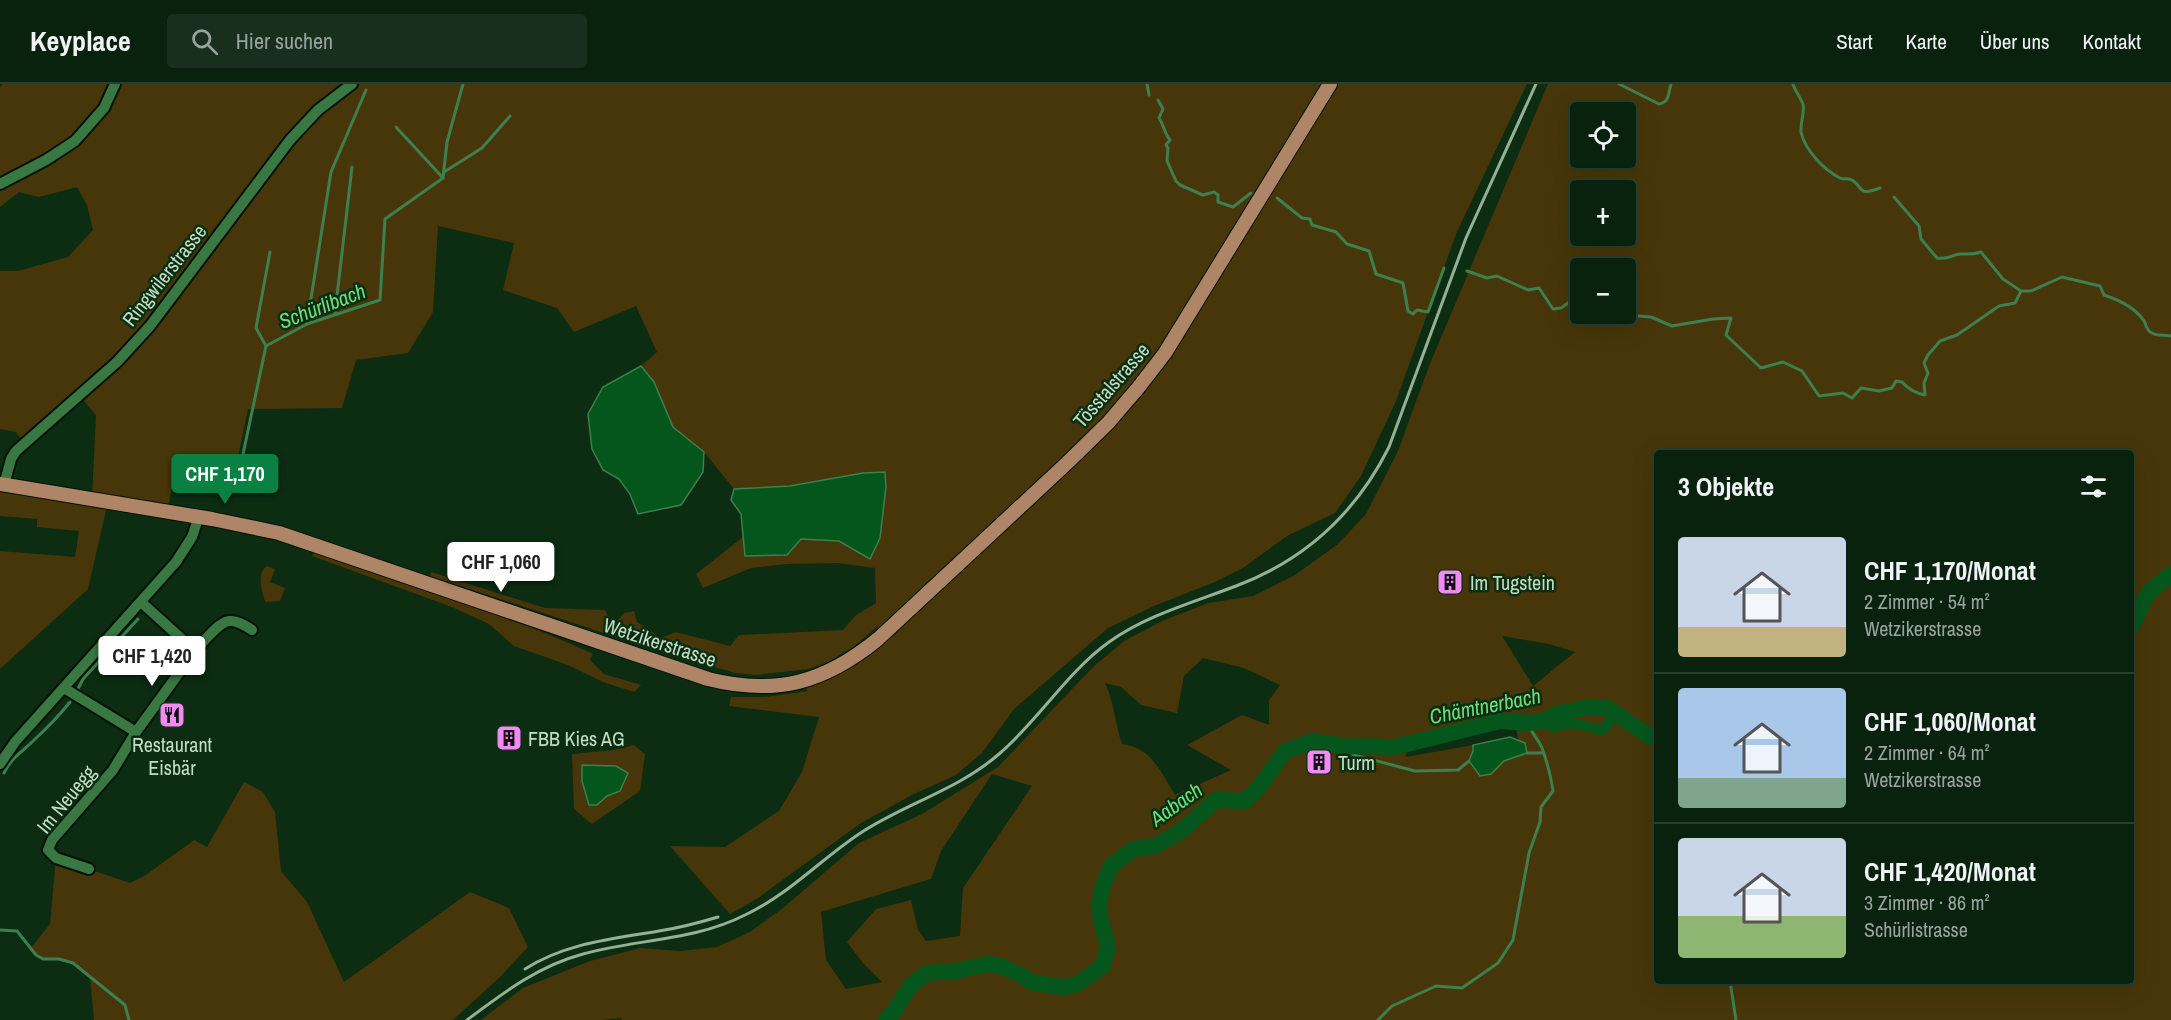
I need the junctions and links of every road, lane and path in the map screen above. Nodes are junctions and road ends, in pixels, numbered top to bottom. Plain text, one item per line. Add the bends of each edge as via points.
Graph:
1 (116, 84) edge
2 (352, 84) edge
3 (1330, 84) edge
4 (0, 184) edge
5 (2, 484) edge
6 (198, 516) junction
7 (141, 602) junction
8 (252, 630) dead end
9 (195, 651) junction
10 (855, 658) joint
11 (64, 688) junction
12 (136, 732) junction
13 (0, 764) edge
14 (89, 869) dead end

1 - 4 street via 104,108 75,141
2 - 5 street, Ringwilerstrasse via 318,110 290,140 150,326 117,362 16,452
3 - 10 main road, Tösstalstrasse via 1171,344 1138,388 1067,463
5 - 6 main road, Wetzikerstrasse
6 - 7 street via 192,537 177,562
6 - 10 main road, Wetzikerstrasse via 281,534 731,685 778,686 832,671
7 - 9 street
7 - 11 street
8 - 9 street via 228,621
9 - 12 street
11 - 12 street
11 - 13 street
12 - 14 street, Im Neuegg via 112,770 52,840 48,850 56,858

